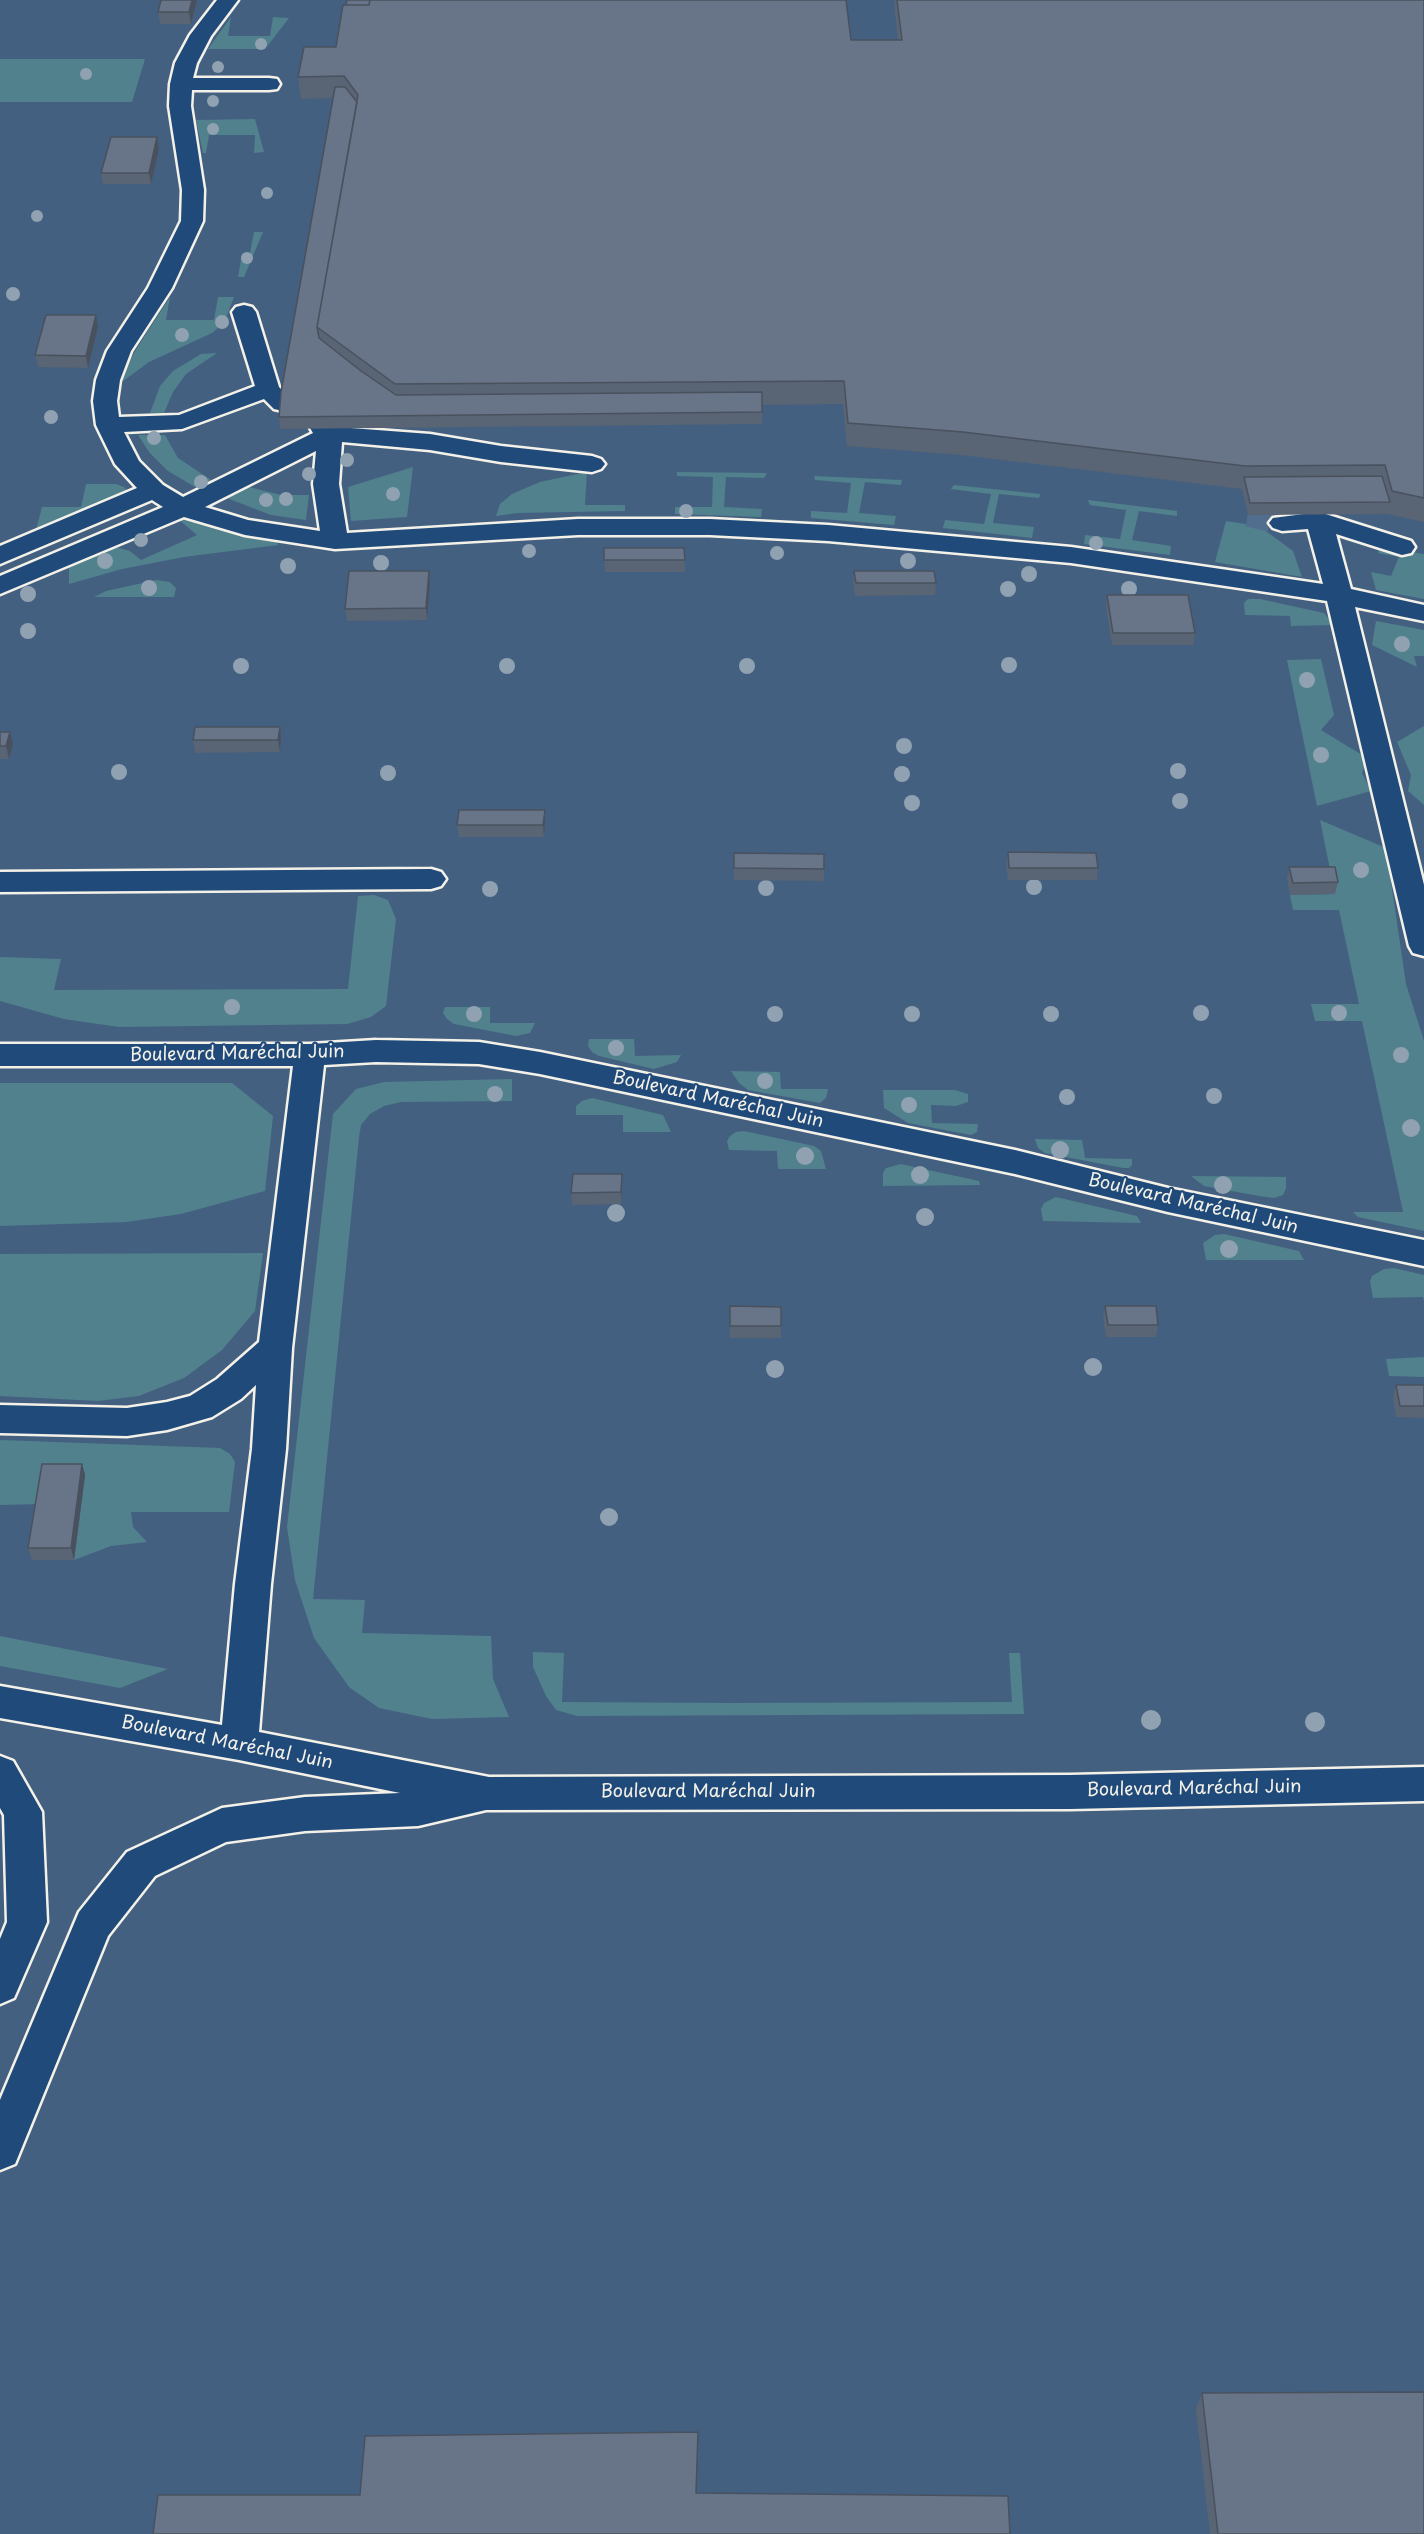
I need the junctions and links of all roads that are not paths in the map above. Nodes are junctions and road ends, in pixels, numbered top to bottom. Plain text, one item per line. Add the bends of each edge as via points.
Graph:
1 (228, 0) edge
2 (181, 84) junction
3 (269, 84) dead end
4 (244, 312) dead end
5 (108, 425) junction
6 (326, 431) junction
7 (592, 464) dead end
8 (154, 490) junction
9 (182, 508) junction
10 (1319, 520) junction
11 (1282, 523) tunnel mouth
12 (335, 542) junction
13 (1402, 547) dead end
14 (0, 556) edge
15 (0, 586) edge
16 (1340, 595) junction
17 (1424, 613) edge
18 (431, 879) dead end
19 (0, 882) edge
20 (1424, 946) edge
21 (0, 1040) edge
22 (0, 1055) edge
23 (39, 1055) junction
24 (310, 1055) junction
25 (1424, 1253) edge
26 (275, 1348) junction
27 (0, 1419) edge
28 (0, 1702) edge
29 (239, 1744) junction
30 (0, 1773) edge
31 (1424, 1784) edge
32 (489, 1794) junction
33 (0, 1985) edge
34 (0, 2150) edge

1 - 2 street via 201,35 186,63
2 - 3 street
2 - 5 street via 180,106 193,190 192,221 159,288 119,351 108,380
4 - 5 street via 275,396 182,422
5 - 8 street via 128,464
6 - 7 street
6 - 9 street
6 - 12 street via 326,484
8 - 9 street
8 - 14 street
9 - 12 street via 245,527
9 - 15 street
10 - 11 street
10 - 13 street
10 - 16 street
12 - 16 street via 578,527 780,529 1071,555
16 - 17 street
16 - 20 street
18 - 19 street
21 - 23 street
22 - 23 street, Boulevard Maréchal Juin
23 - 24 street, Boulevard Maréchal Juin
24 - 25 street, Boulevard Maréchal Juin via 376,1051 479,1053 540,1063
24 - 26 street
26 - 27 street via 229,1389 200,1407 167,1416 127,1422
26 - 29 street via 269,1449
28 - 29 street, Boulevard Maréchal Juin
29 - 32 street, Boulevard Maréchal Juin
30 - 33 street via 23,1812 27,1922
31 - 32 street, Boulevard Maréchal Juin via 1070,1791
32 - 34 street via 418,1809 305,1814 222,1825 141,1864 93,1925

